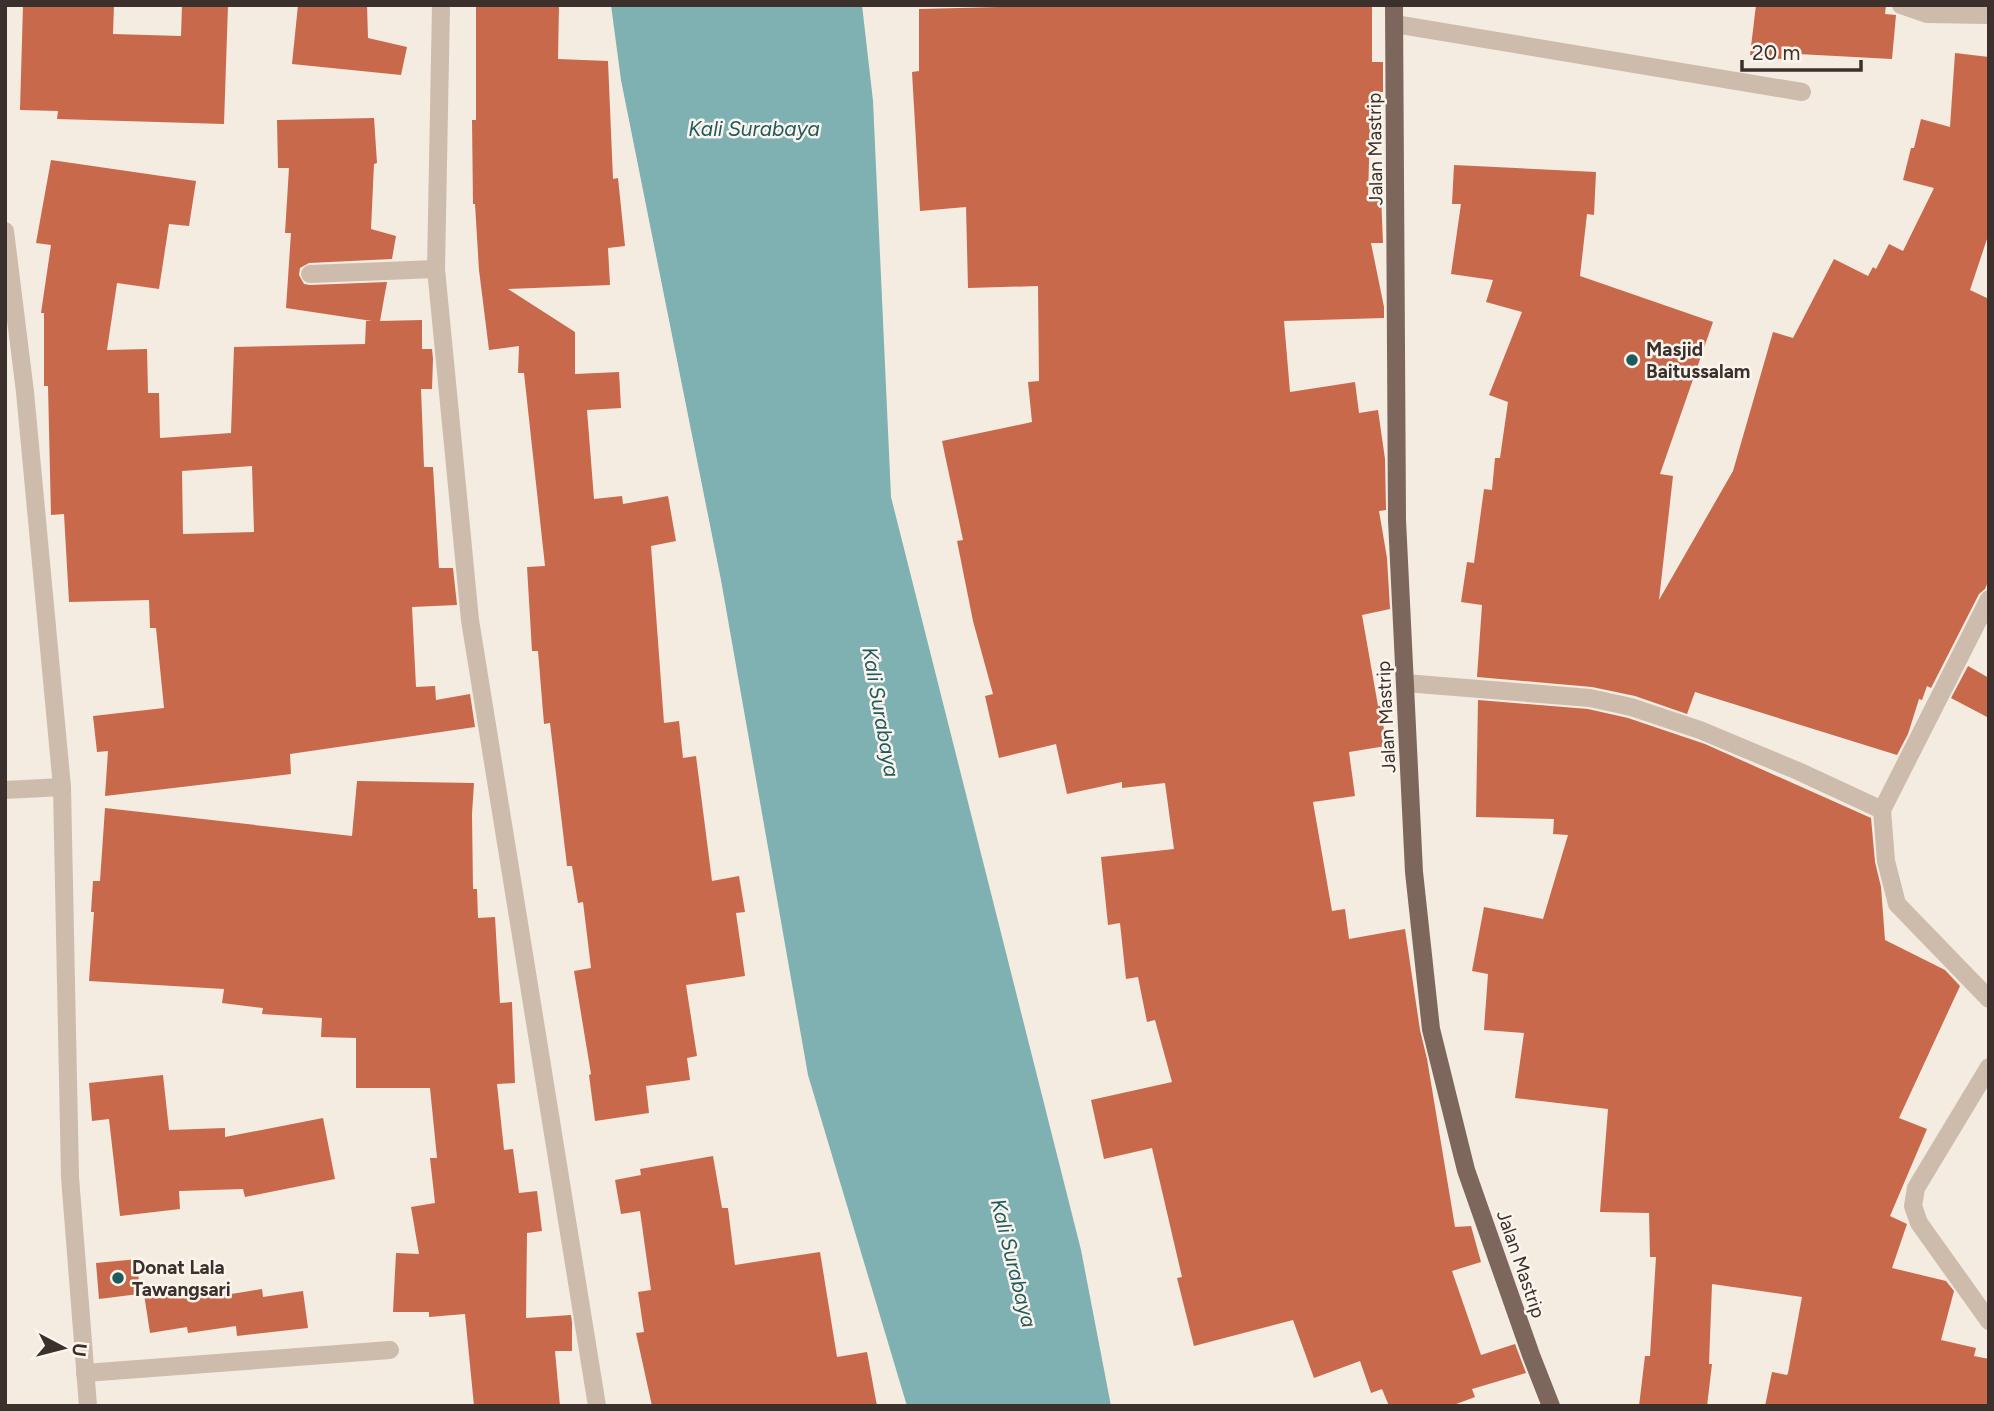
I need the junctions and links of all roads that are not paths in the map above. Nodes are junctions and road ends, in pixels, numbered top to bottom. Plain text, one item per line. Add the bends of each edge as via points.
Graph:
1 (441, 5) edge
2 (1394, 5) edge
3 (1901, 5) edge
4 (1989, 15) edge
5 (1395, 24) junction
6 (1802, 92) dead end
7 (5, 231) edge
8 (436, 269) junction
9 (310, 274) dead end
10 (1989, 599) edge
11 (1984, 621) edge
12 (1405, 683) junction
13 (62, 787) junction
14 (11, 790) edge
15 (1882, 810) junction
16 (1989, 999) edge
17 (1989, 1066) edge
18 (1989, 1321) edge
19 (390, 1350) dead end
20 (85, 1373) junction
21 (88, 1406) edge
22 (597, 1406) edge
23 (1551, 1406) edge

1 - 8 street
2 - 5 main road, Jalan Mastrip
3 - 4 street via 1927,14
5 - 6 street
5 - 12 main road, Jalan Mastrip via 1397,520
7 - 13 street
8 - 9 street
8 - 22 street via 470,620
10 - 11 street
11 - 15 street
12 - 15 street via 1590,698 1631,707 1700,730
12 - 23 main road, Jalan Mastrip via 1414,872 1431,1029 1466,1170
13 - 14 street
13 - 20 street via 70,1177
15 - 16 street via 1886,861 1897,904
17 - 18 street via 1916,1188 1913,1206 1919,1223
19 - 20 street
20 - 21 street

